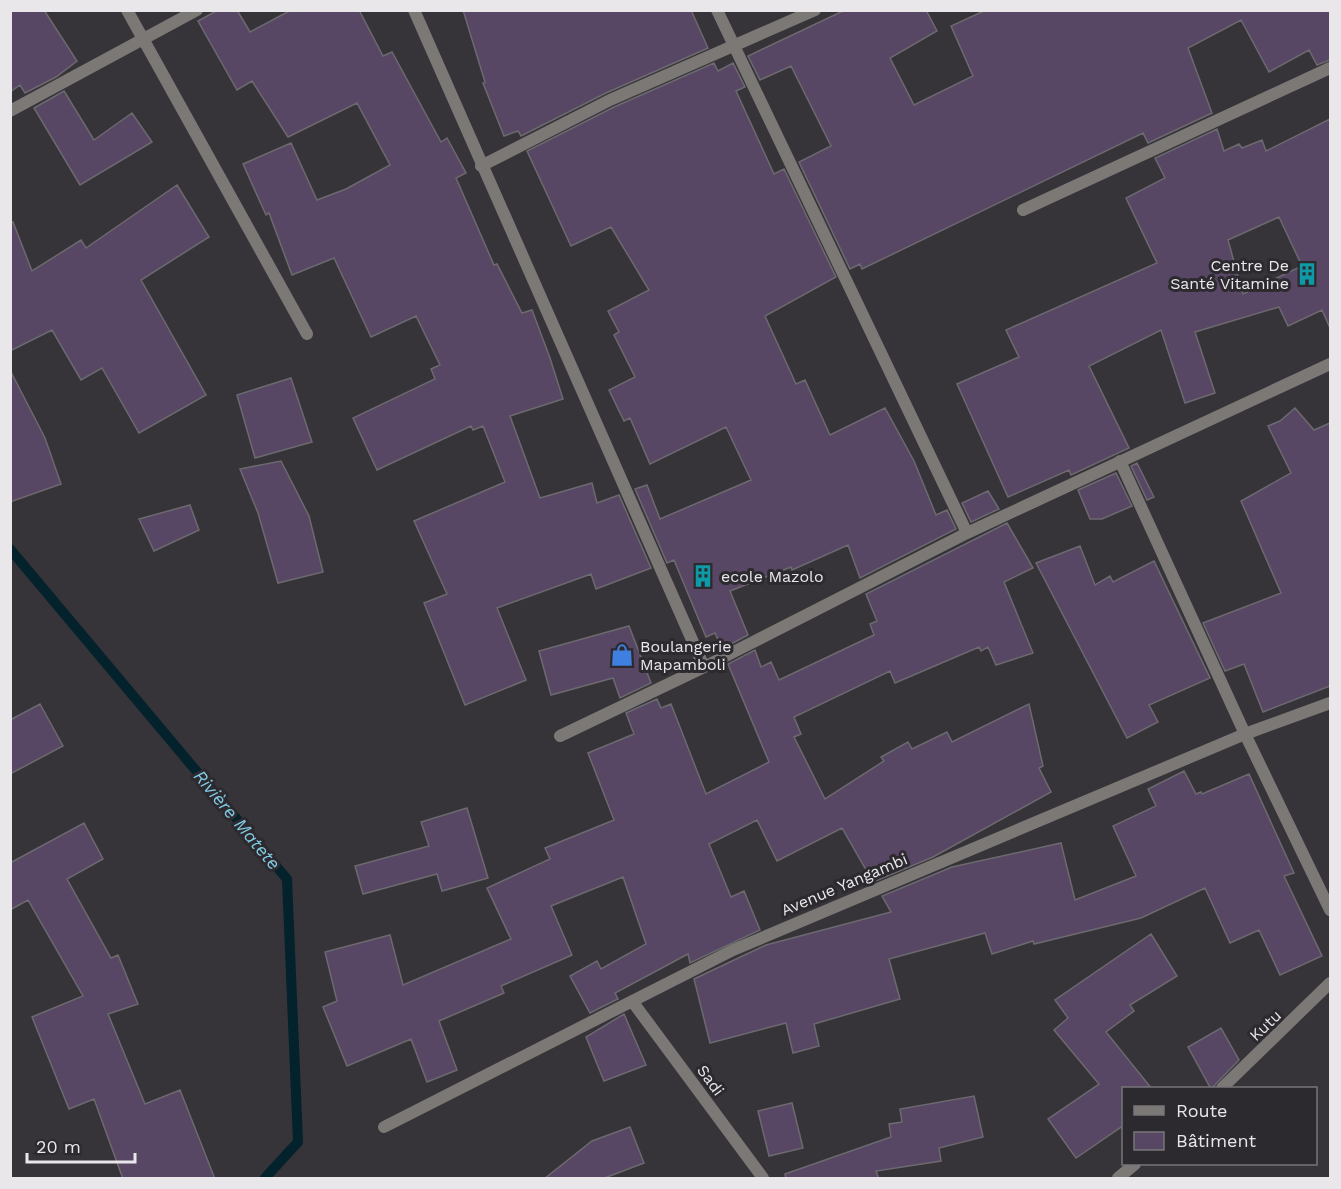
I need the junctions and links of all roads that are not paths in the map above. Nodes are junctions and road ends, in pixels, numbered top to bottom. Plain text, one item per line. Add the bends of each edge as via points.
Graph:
1 (128, 10) edge
2 (197, 10) edge
3 (414, 10) edge
4 (717, 10) edge
5 (815, 10) edge
6 (145, 40) junction
7 (734, 47) junction
8 (1330, 68) edge
9 (10, 111) edge
10 (481, 166) junction
11 (1023, 210) dead end
12 (307, 334) dead end
13 (1330, 364) edge
14 (1120, 461) junction
15 (967, 533) junction
16 (704, 667) junction
17 (1330, 703) edge
18 (1245, 734) junction
19 (560, 736) dead end
20 (1330, 909) edge
21 (1330, 983) edge
22 (632, 1001) junction
23 (1224, 1087) edge
24 (384, 1127) dead end
25 (1134, 1165) edge
26 (763, 1179) edge
27 (1118, 1179) edge

1 - 6 street
2 - 6 street
3 - 10 street
4 - 7 street
5 - 7 street
6 - 9 street
6 - 12 street
7 - 10 street via 610,100
7 - 15 street
8 - 11 street
10 - 16 street
13 - 14 street
14 - 15 street
14 - 18 street
15 - 16 street
16 - 19 street
17 - 18 street, Avenue Yangambi
18 - 20 street
18 - 22 street, Avenue Yangambi via 733,950
21 - 23 street, Kutu
22 - 24 street, Avenue Yangambi
22 - 26 street, Sadi
25 - 27 street

